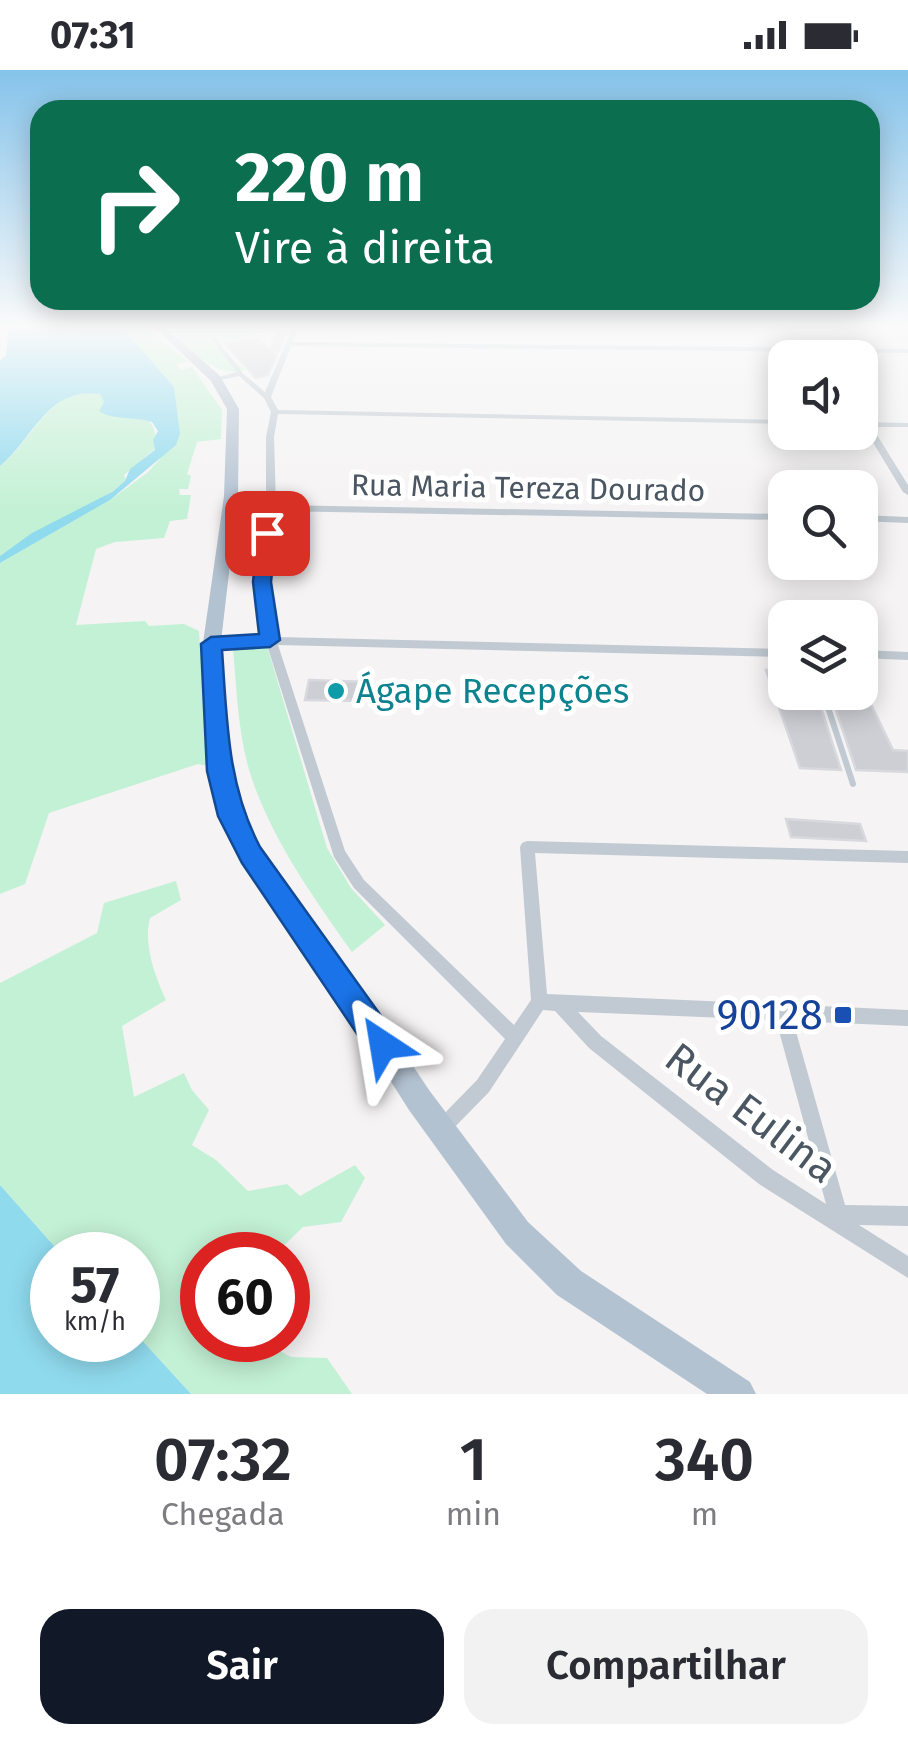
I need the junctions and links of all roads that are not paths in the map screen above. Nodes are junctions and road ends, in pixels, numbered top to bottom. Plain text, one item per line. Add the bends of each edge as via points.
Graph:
1 (221, 386) edge
2 (253, 386) edge
3 (271, 386) edge
4 (266, 398) junction
5 (275, 412) junction
6 (768, 422) edge
7 (878, 424) edge
8 (908, 425) edge
9 (878, 447) edge
10 (908, 492) edge
11 (271, 508) junction
12 (768, 517) edge
13 (878, 519) edge
14 (908, 520) edge
15 (270, 640) junction
16 (211, 644) junction
17 (768, 653) edge
18 (878, 655) edge
19 (908, 656) edge
20 (829, 710) edge
21 (853, 784) dead end
22 (908, 857) edge
23 (539, 1002) junction
24 (560, 1004) junction
25 (784, 1014) junction
26 (908, 1018) edge
27 (516, 1038) junction
28 (440, 1129) junction
29 (831, 1215) junction
30 (908, 1216) edge
31 (908, 1268) edge
32 (738, 1394) edge

1 - 16 main road via 235,423
2 - 4 street
3 - 4 street
4 - 5 street
5 - 6 street
5 - 11 street
7 - 8 street
9 - 10 street
11 - 12 street, Rua Maria Tereza Dourado
11 - 15 street via 262,582
13 - 14 street
15 - 16 street
15 - 17 street
15 - 27 street via 339,853 359,884
16 - 28 main road via 219,771 231,816 251,855
18 - 19 street
20 - 21 lane
22 - 23 street via 527,848
23 - 24 street
23 - 27 street
24 - 25 street
24 - 29 street, Rua Eulina via 595,1042 766,1178
25 - 26 street
25 - 29 street
27 - 28 street via 483,1086
28 - 32 main road via 517,1233 569,1283
29 - 30 street
29 - 31 street, Rua Eulina

